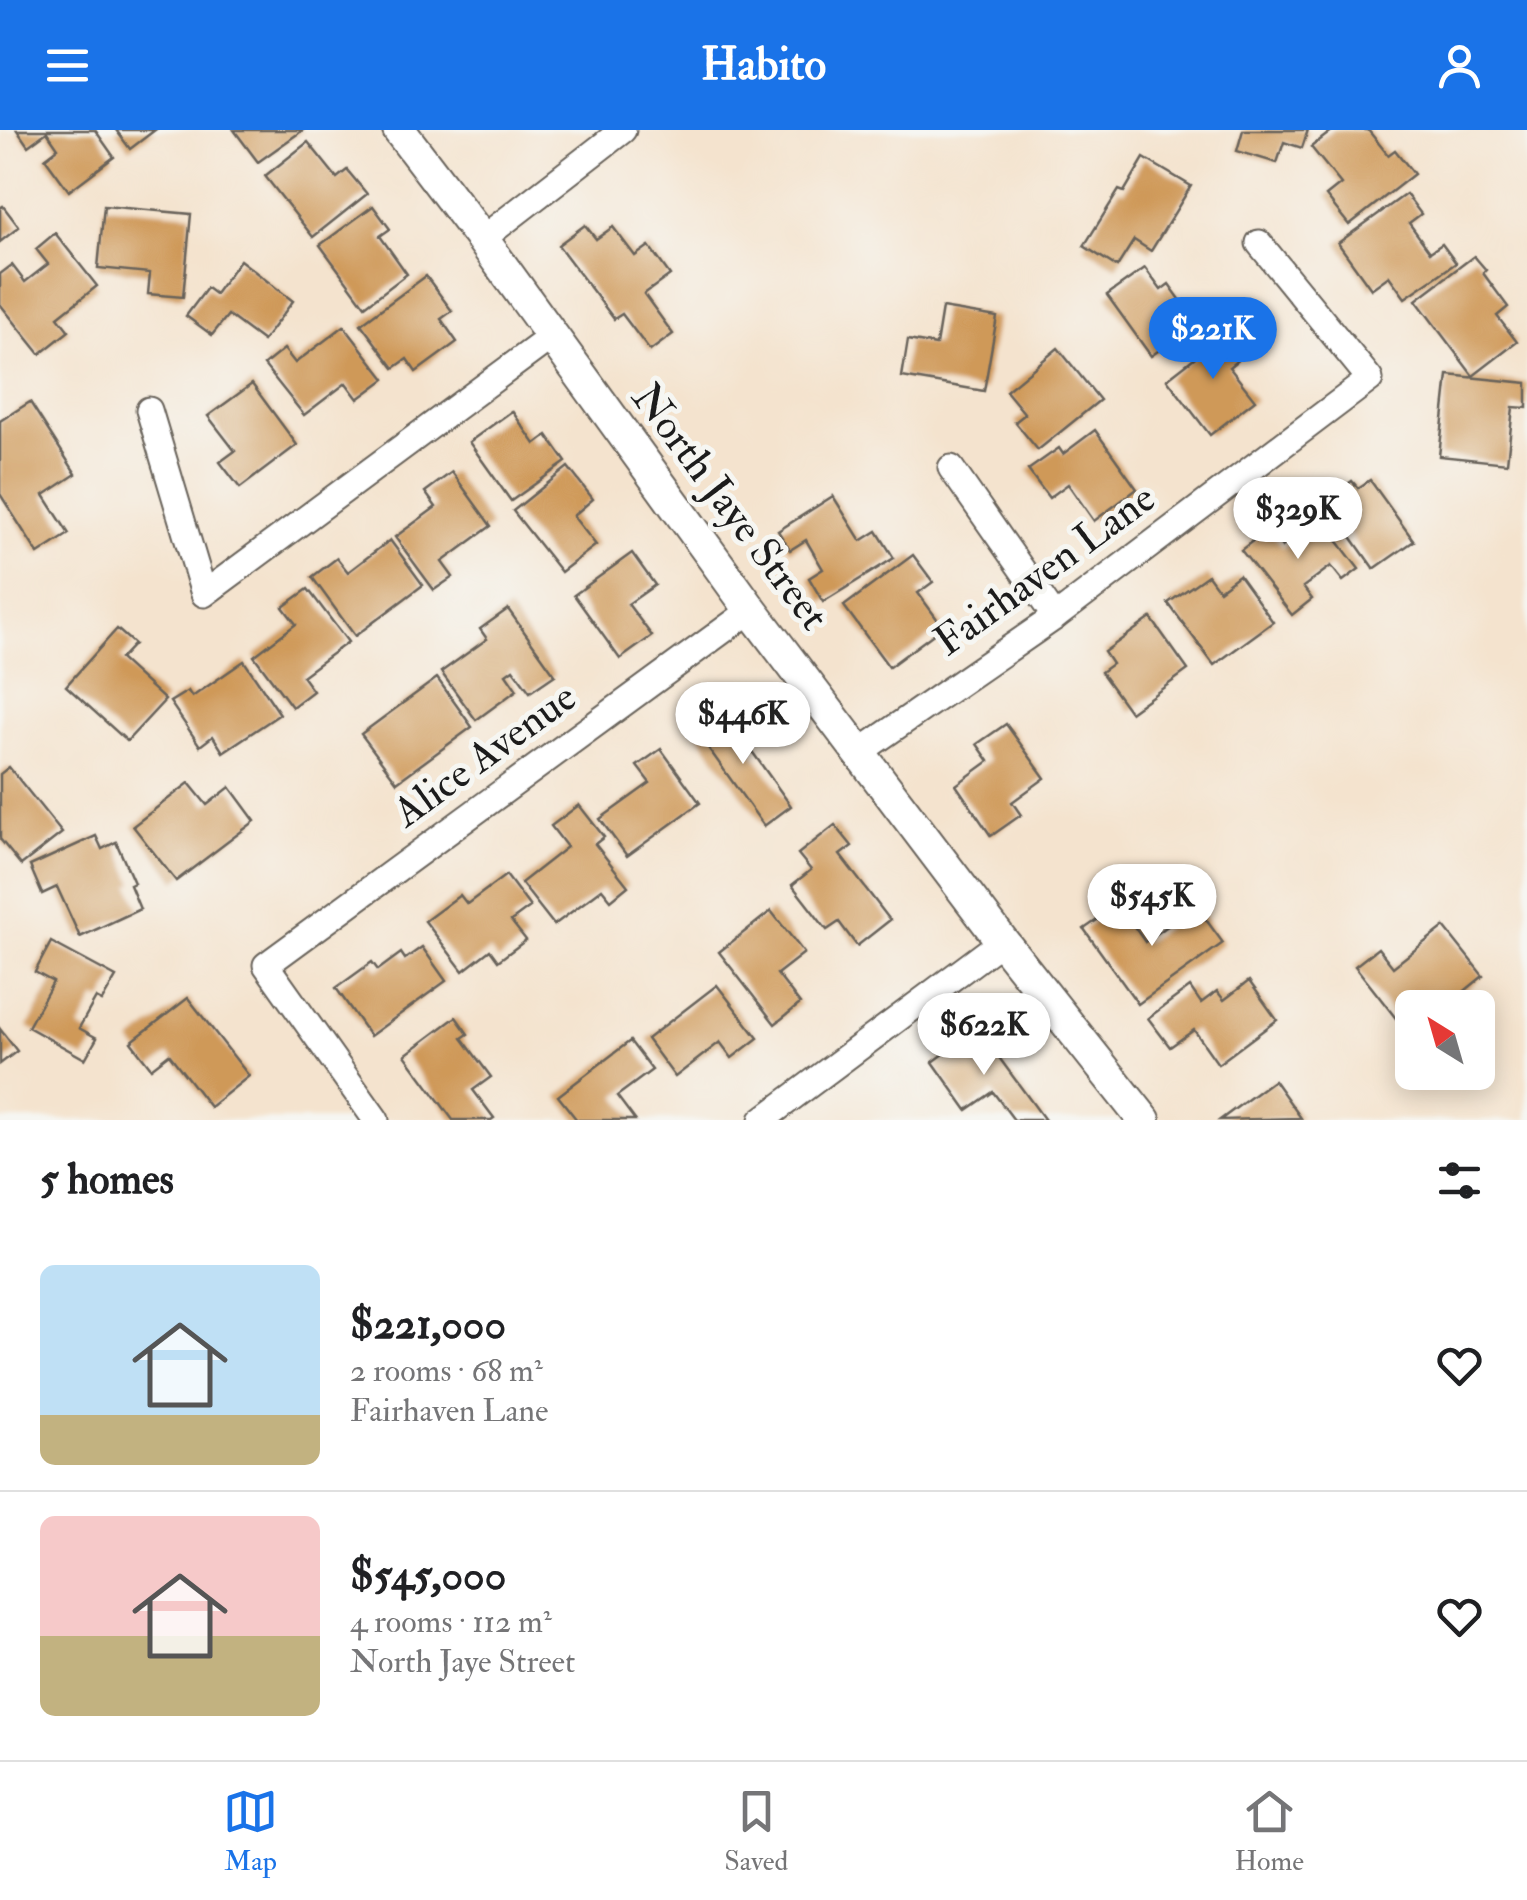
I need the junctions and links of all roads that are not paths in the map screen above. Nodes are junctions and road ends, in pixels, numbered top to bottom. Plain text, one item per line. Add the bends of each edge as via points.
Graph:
1 (399, 130) edge
2 (623, 130) edge
3 (482, 239) junction
4 (1259, 243) dead end
5 (551, 337) junction
6 (149, 410) dead end
7 (950, 468) dead end
8 (751, 610) junction
9 (1055, 616) junction
10 (861, 750) junction
11 (1002, 940) junction
12 (376, 1120) edge
13 (762, 1120) edge
14 (1144, 1120) edge

1 - 3 street, North Jaye Street
2 - 3 street
3 - 5 street, North Jaye Street
4 - 9 street, Fairhaven Lane via 1370,379
5 - 6 street via 204,594
5 - 8 street, North Jaye Street
7 - 9 street
8 - 10 street, North Jaye Street
8 - 12 street, Alice Avenue via 266,965
9 - 10 street, Fairhaven Lane
10 - 11 street, North Jaye Street
11 - 13 street
11 - 14 street, North Jaye Street

